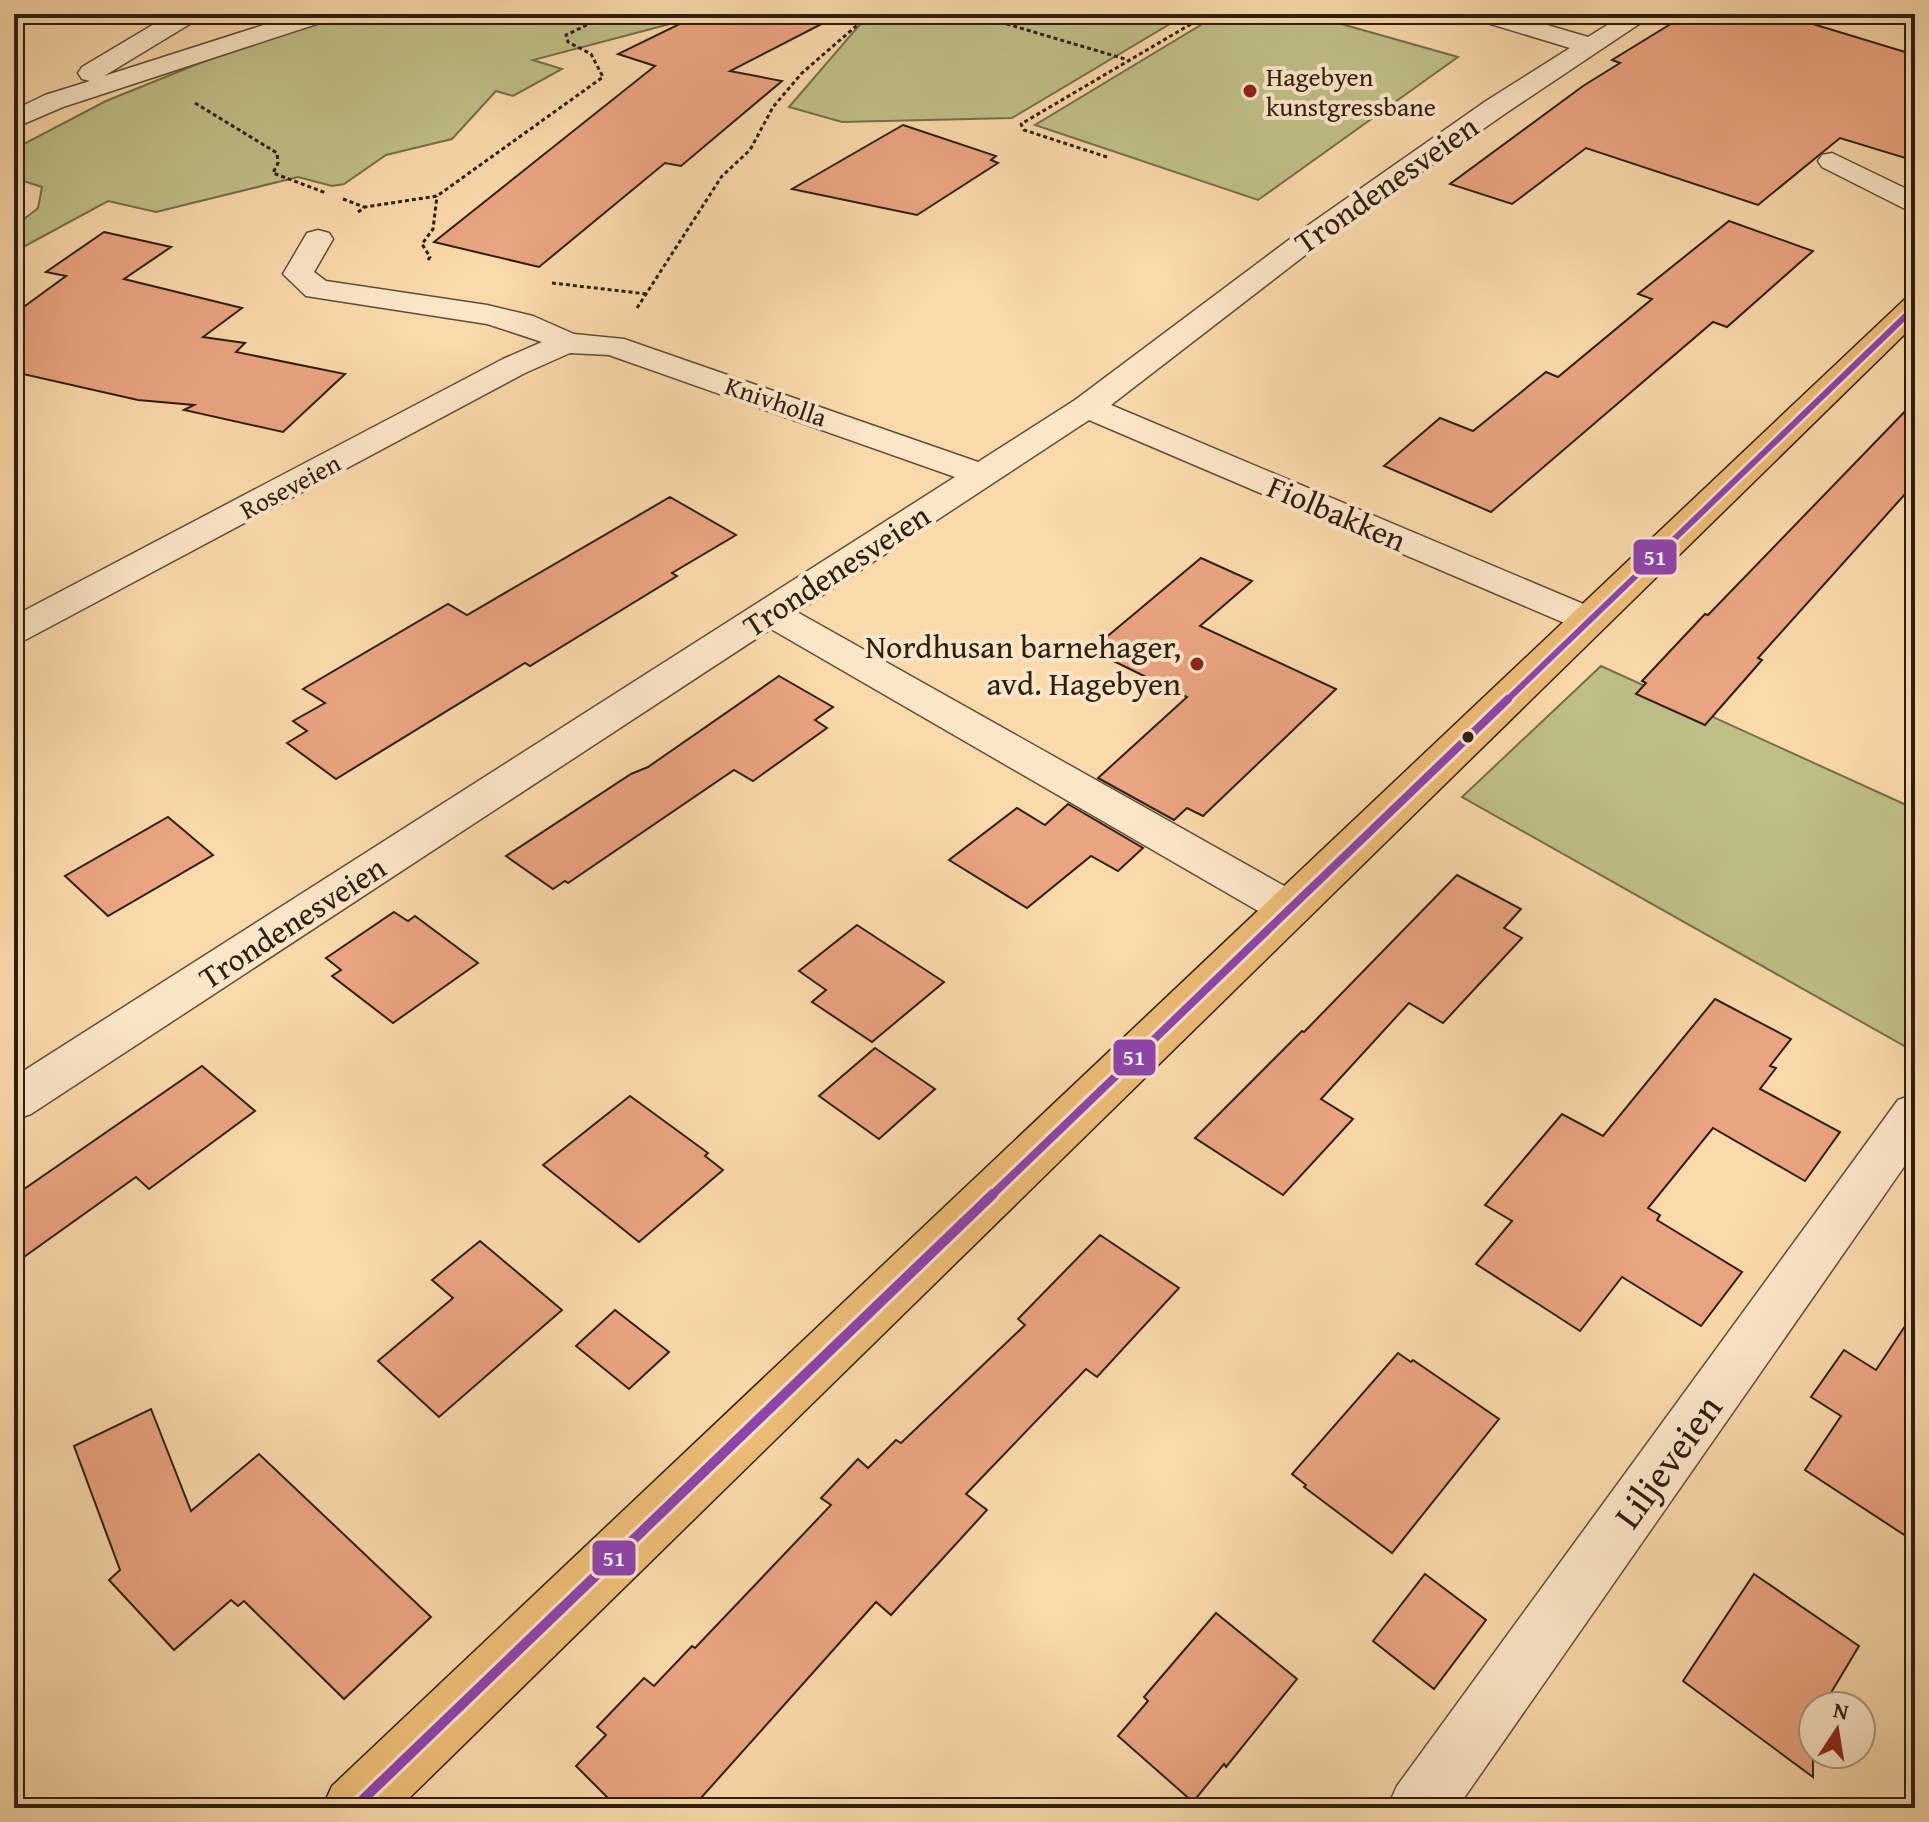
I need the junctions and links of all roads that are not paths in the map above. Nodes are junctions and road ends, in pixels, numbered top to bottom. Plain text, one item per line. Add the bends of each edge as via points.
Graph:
1 (189, 14) edge
2 (323, 14) edge
3 (1483, 14) edge
4 (1642, 14) edge
5 (1590, 46) junction
6 (54, 101) junction
7 (14, 120) edge
8 (1832, 161) dead end
9 (1915, 205) edge
10 (318, 239) road end
11 (1913, 311) edge
12 (566, 343) junction
13 (1087, 407) junction
14 (981, 475) junction
15 (770, 613) junction
16 (1587, 619) junction
17 (14, 631) edge
18 (1288, 908) junction
19 (14, 1101) edge
20 (1915, 1113) edge
21 (354, 1808) edge
22 (1419, 1808) edge

1 - 6 street via 105,61
2 - 6 street
3 - 5 street
4 - 5 street, Trondenesveien
5 - 13 street, Trondenesveien via 1320,230
6 - 7 street
8 - 9 street
10 - 12 street via 298,274 317,289 522,321 556,333
11 - 16 main road
12 - 14 street, Knivholla via 613,346
12 - 17 street, Roseveien
13 - 14 street, Trondenesveien
13 - 16 street, Fiolbakken
14 - 15 street, Trondenesveien
15 - 18 street
15 - 19 street, Trondenesveien
16 - 18 main road
18 - 21 main road
20 - 22 street, Liljeveien

